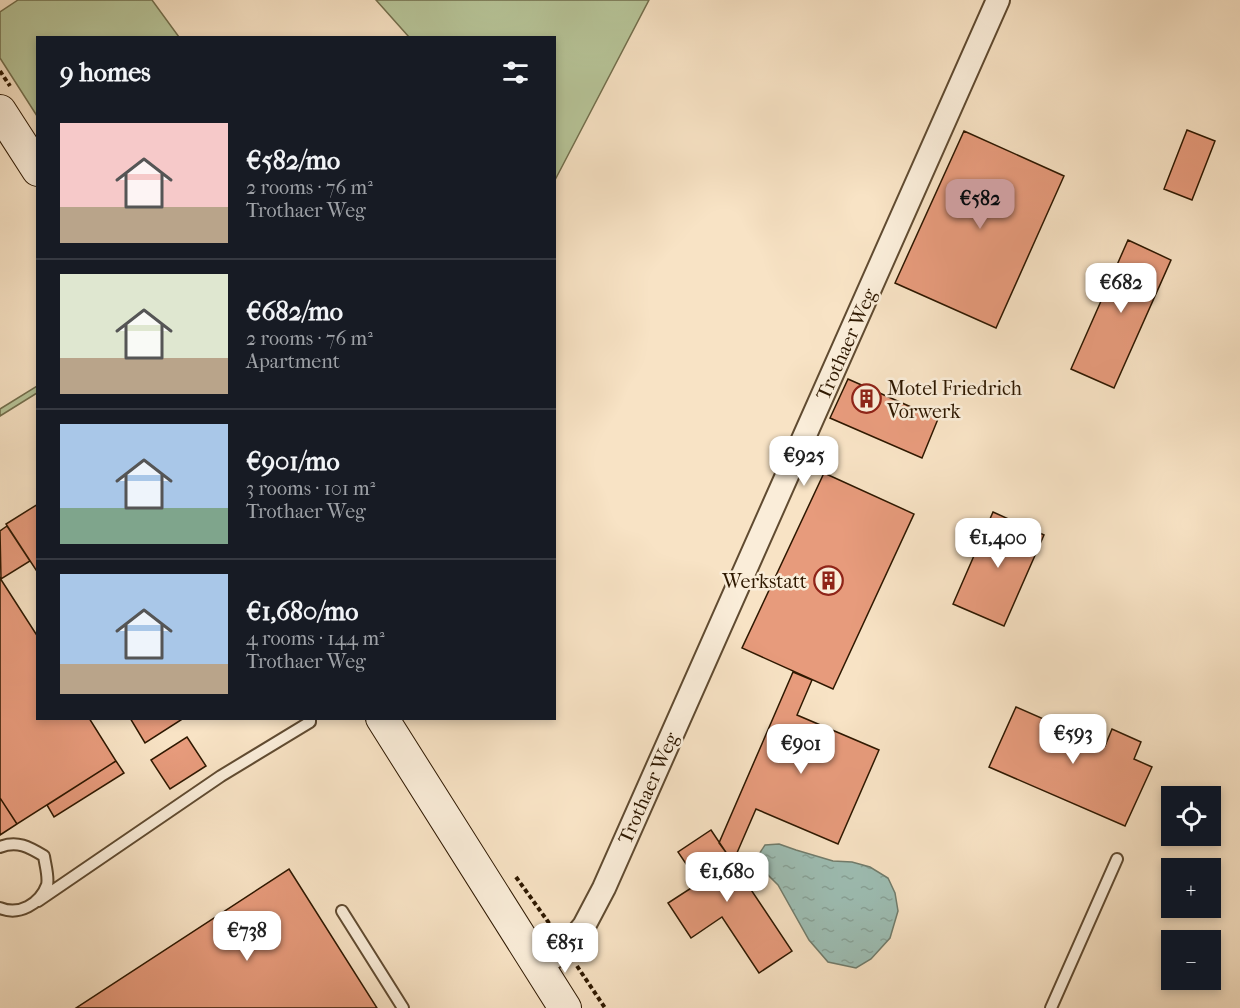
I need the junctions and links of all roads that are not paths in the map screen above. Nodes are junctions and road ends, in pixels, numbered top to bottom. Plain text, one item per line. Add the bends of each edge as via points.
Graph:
1 (998, 0) edge
2 (0, 111) edge
3 (36, 167) edge
4 (310, 720) edge
5 (383, 720) edge
6 (0, 847) edge
7 (1117, 859) dead end
8 (38, 901) junction
9 (0, 908) edge
10 (342, 911) dead end
11 (539, 968) junction
12 (403, 1008) edge
13 (565, 1008) edge
14 (1050, 1008) edge

1 - 11 street, Trothaer Weg via 603,888 584,926 566,948
2 - 3 main road
4 - 8 lane
5 - 11 main road
6 - 8 lane via 27,846 44,856 48,883
7 - 14 lane
8 - 9 lane via 16,911
10 - 12 lane
11 - 13 main road

